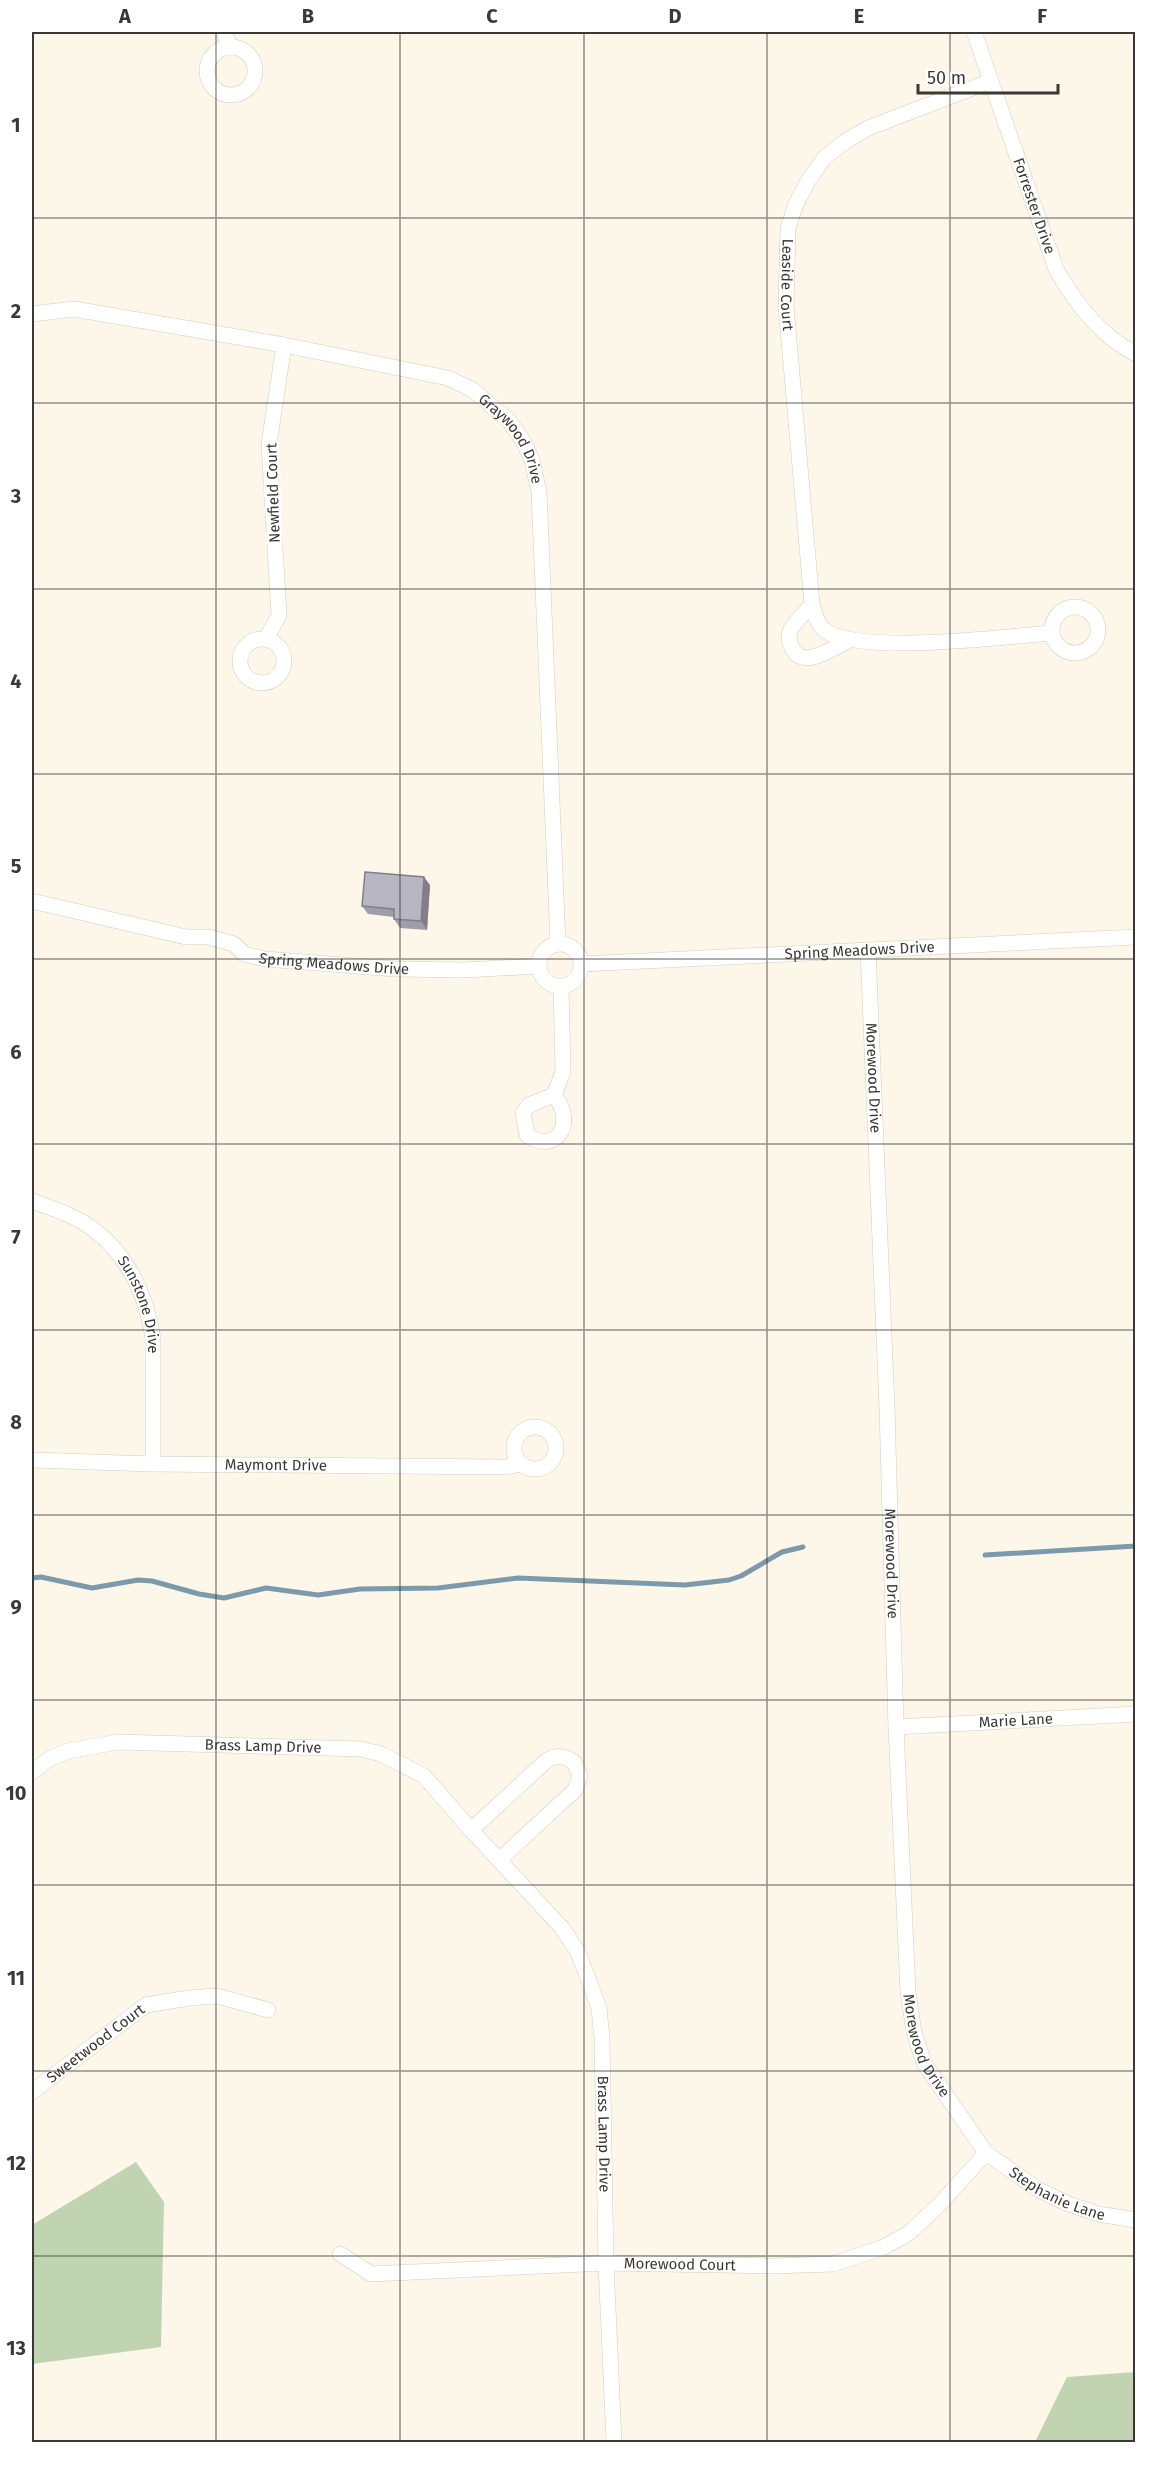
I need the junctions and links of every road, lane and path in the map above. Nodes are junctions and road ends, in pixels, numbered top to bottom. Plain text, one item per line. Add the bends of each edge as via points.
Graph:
1 (224, 32) edge
2 (974, 32) edge
3 (230, 47) dead end
4 (991, 81) junction
5 (32, 314) edge
6 (284, 345) junction
7 (1136, 354) edge
8 (812, 604) junction
9 (1051, 633) dead end
10 (266, 639) dead end
11 (850, 640) junction
12 (32, 901) edge
13 (1136, 937) edge
14 (558, 944) junction
15 (868, 950) junction
16 (582, 964) junction
17 (539, 966) junction
18 (561, 987) junction
19 (554, 1095) dead end
20 (32, 1201) edge
21 (32, 1460) edge
22 (153, 1464) junction
23 (521, 1464) dead end
24 (1136, 1714) edge
25 (896, 1727) junction
26 (32, 1772) edge
27 (471, 1830) junction
28 (499, 1860) junction
29 (268, 2010) dead end
30 (32, 2092) edge
31 (986, 2153) junction
32 (1136, 2220) edge
33 (339, 2254) dead end
34 (606, 2263) junction
35 (615, 2442) edge

1 - 3 street
2 - 4 street, Forrester Drive
4 - 7 street, Forrester Drive via 1056,269 1073,301 1097,326
4 - 8 street, Leaside Court via 868,128 846,141 825,158 796,204 788,228 786,306
5 - 6 street, Graywood Drive via 74,309
6 - 10 street, Newfield Court via 269,444 279,615
6 - 14 street, Graywood Drive via 448,378 473,390 494,407 510,422 528,451 539,492
8 - 11 street, Leaside Court via 819,625
8 - 11 street, Leaside Court via 791,630 789,643 794,652 813,658
9 - 11 street, Leaside Court via 948,642
12 - 17 street, Spring Meadows Drive via 186,937 210,937 234,944 244,954 265,959 396,969
13 - 15 street, Spring Meadows Drive
14 - 16 street via 577,951
14 - 17 street via 546,949
15 - 16 street, Spring Meadows Drive
15 - 25 street, Morewood Drive
16 - 18 street via 574,982
17 - 18 street via 548,983
18 - 19 street via 563,1072
20 - 22 street, Sunstone Drive via 72,1216 93,1229 131,1269 142,1293 153,1339
21 - 22 street, Maymont Drive
22 - 23 street, Maymont Drive
24 - 25 street, Marie Lane
25 - 31 street, Morewood Drive via 908,1992 914,2032 924,2063
26 - 27 street, Brass Lamp Drive via 68,1751 118,1742 361,1749 381,1754 424,1776
27 - 28 street, Brass Lamp Drive
27 - 28 street via 546,1761 561,1756 574,1762 580,1776 575,1790
28 - 34 street, Brass Lamp Drive via 567,1936 578,1953 598,2008 602,2038
29 - 30 street, Sweetwood Court via 217,1996 146,2005
31 - 32 street, Stephanie Lane via 1039,2190 1066,2203 1098,2214
31 - 34 street, Morewood Court via 909,2233 859,2257 833,2264
33 - 34 street, Morewood Court via 371,2274
34 - 35 street, Brass Lamp Drive

